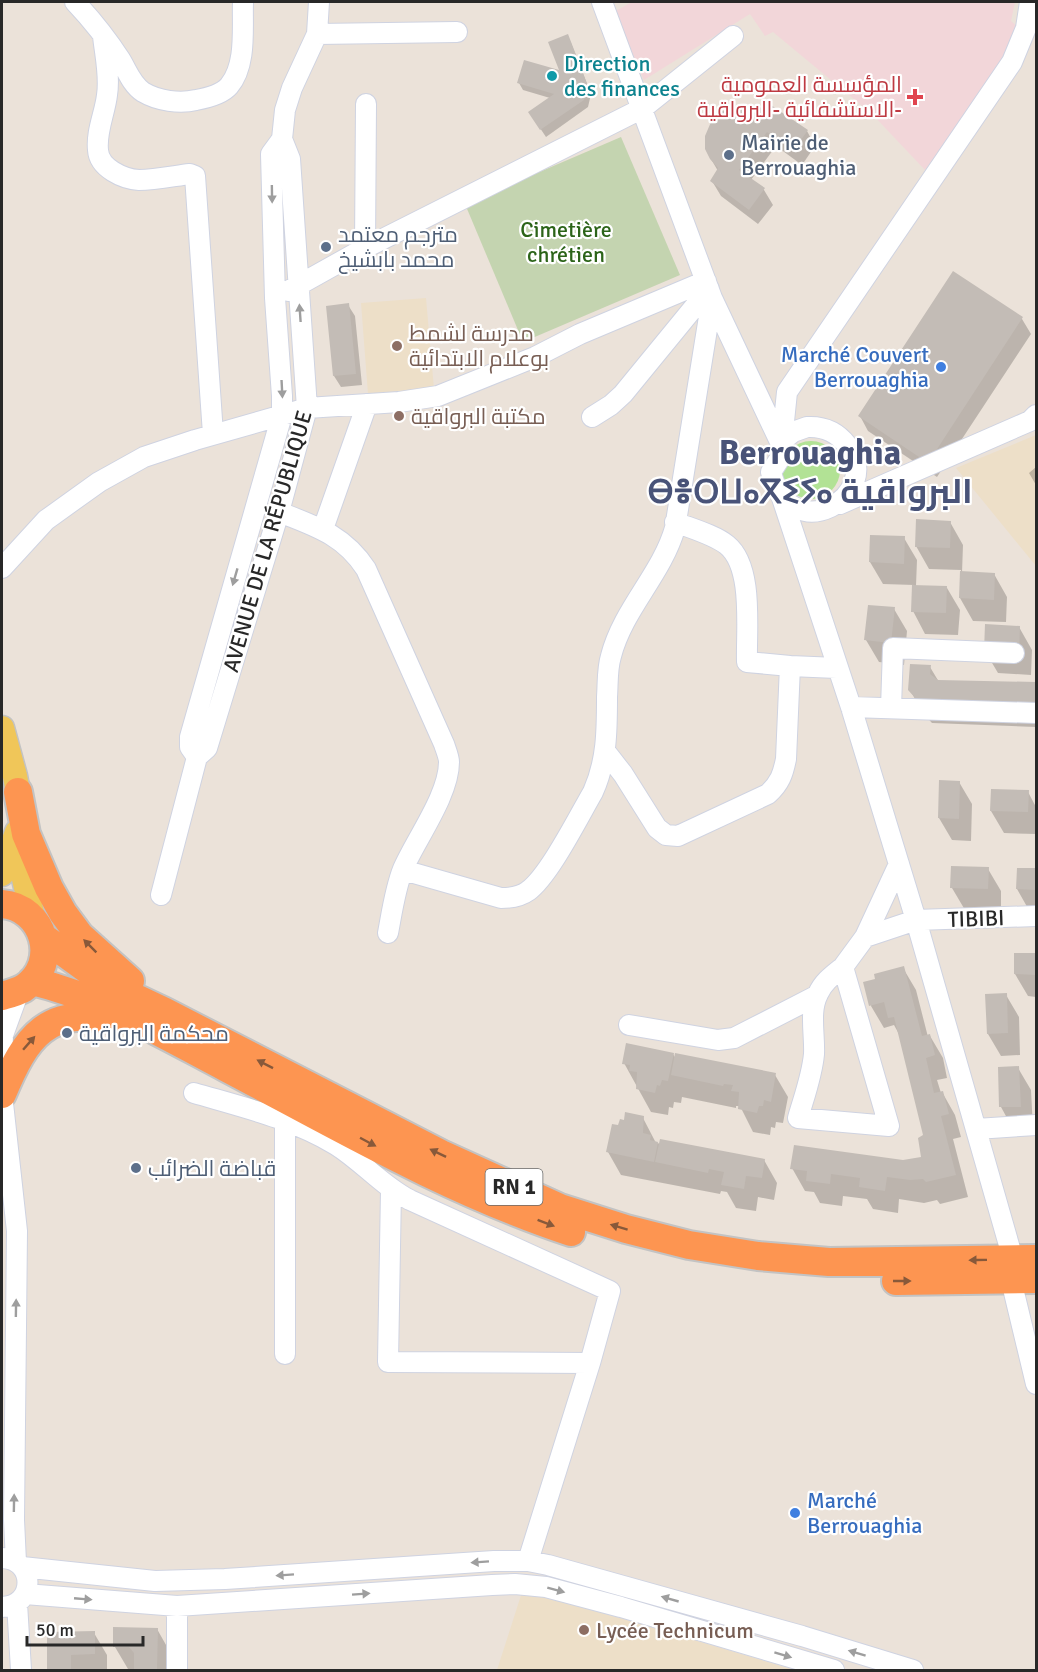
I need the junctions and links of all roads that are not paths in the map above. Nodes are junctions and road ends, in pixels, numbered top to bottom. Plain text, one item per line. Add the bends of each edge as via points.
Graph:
1 (75, 2) edge
2 (98, 2) edge
3 (243, 2) edge
4 (319, 2) edge
5 (602, 2) edge
6 (1030, 2) edge
7 (458, 32) dead end
8 (101, 33) junction
9 (317, 34) junction
10 (732, 36) dead end
11 (144, 93) junction
12 (107, 95) junction
13 (366, 104) dead end
14 (643, 108) junction
15 (282, 139) junction
16 (365, 248) junction
17 (298, 286) junction
18 (709, 290) junction
19 (275, 298) junction
20 (787, 392) junction
21 (367, 404) junction
22 (762, 405) junction
23 (307, 408) junction
24 (282, 415) junction
25 (1036, 415) edge
26 (592, 417) dead end
27 (213, 434) junction
28 (783, 446) junction
29 (782, 498) junction
30 (827, 510) junction
31 (279, 512) junction
32 (675, 522) junction
33 (323, 529) junction
34 (2, 568) edge
35 (1014, 653) dead end
36 (790, 666) junction
37 (837, 668) junction
38 (851, 707) junction
39 (891, 708) junction
40 (1036, 713) edge
41 (2, 728) edge
42 (605, 752) junction
43 (197, 757) junction
44 (18, 792) junction
45 (23, 819) junction
46 (899, 864) junction
47 (403, 870) junction
48 (2, 874) edge
49 (160, 895) dead end
50 (2, 904) edge
51 (1036, 916) edge
52 (916, 920) junction
53 (38, 928) junction
54 (388, 933) dead end
55 (865, 937) junction
56 (843, 967) junction
57 (17, 989) edge
58 (816, 996) junction
59 (156, 1019) junction
60 (629, 1025) dead end
61 (194, 1093) dead end
62 (2, 1094) edge
63 (285, 1121) junction
64 (1036, 1125) edge
65 (976, 1130) junction
66 (391, 1190) junction
67 (9, 1232) edge
68 (1024, 1269) edge
69 (285, 1354) dead end
70 (590, 1363) junction
71 (1036, 1384) edge
72 (528, 1561) junction
73 (13, 1562) edge
74 (14, 1601) edge
75 (177, 1606) junction
76 (21, 1671) edge
77 (177, 1671) edge
78 (834, 1671) edge
79 (913, 1671) edge

1 - 8 street
2 - 8 street
3 - 11 street via 240,59 237,74 228,87 210,97 188,102 166,101
4 - 9 street, AVENUE DE LA RÉPUBLIQUE
5 - 14 street
6 - 20 street via 1026,27 1012,62
7 - 9 street
8 - 11 street
8 - 12 street
9 - 15 street, AVENUE DE LA RÉPUBLIQUE via 292,88
10 - 14 street
11 - 12 street
12 - 27 street via 98,151 108,168 138,180 195,176
13 - 16 street
14 - 16 street
14 - 18 street
15 - 17 street, AVENUE DE LA RÉPUBLIQUE via 290,159
15 -> 19 street, AVENUE DE LA RÉPUBLIQUE via 271,154
16 - 17 street
17 - 19 street
23 -> 17 street, AVENUE DE LA RÉPUBLIQUE
18 - 21 street via 580,334 535,357 438,396
18 - 22 street
18 - 26 street via 623,394
18 - 32 street
19 -> 24 street, AVENUE DE LA RÉPUBLIQUE
20 - 22 street via 768,410
20 - 28 street
21 - 23 street
21 - 33 street
22 - 28 street
23 - 24 street
23 - 31 street, AVENUE DE LA RÉPUBLIQUE
24 - 27 street
24 -> 43 street, AVENUE DE LA RÉPUBLIQUE via 190,737 190,747
25 - 30 street
27 - 34 street via 144,457 99,482 46,520
28 - 29 street via 771,472
28 - 30 street via 793,432 816,427 830,430 851,450 856,464 850,492
29 - 30 street via 794,507 812,512
29 - 37 street
31 - 33 street
31 - 43 street, AVENUE DE LA RÉPUBLIQUE via 207,748
32 - 36 street via 725,543 739,562 746,594 747,662
32 - 42 street via 670,545 611,655
33 - 47 street via 350,548 366,569 449,760 441,794
35 - 39 street via 893,648
36 - 37 street
36 - 42 street via 786,759 777,786 768,794 678,836 666,835 657,828
37 - 38 street
38 - 39 street
38 - 46 street
39 - 40 street
41 - 44 main road
42 - 47 street via 593,792 541,879 528,891 513,898 501,898
43 - 49 street, AVENUE DE LA RÉPUBLIQUE
44 - 45 main road
59 -> 44 highway via 63,913 26,834
45 - 48 main road
45 - 53 main road via 22,870
46 - 52 street
46 - 55 street
47 - 54 street
50 - 53 highway, RN 1 via 22,909
51 - 52 street, TIBIBI
52 - 55 street, TIBIBI
52 - 65 street
53 - 57 highway via 44,961
53 - 59 highway, RN 1
55 - 56 street
56 - 58 street
56 - 58 street via 889,1126 798,1118 814,1055
57 - 59 highway, RN 1 via 80,996
57 - 62 street via 3,1035
58 - 60 street via 734,1038 718,1040
62 -> 59 highway, RN 1 via 31,1039 59,1020 79,1016
59 - 68 highway, RN 1 via 377,1147 495,1203 616,1246 716,1269 840,1280
61 - 63 street
62 - 67 street
63 - 66 street via 336,1145
63 - 69 street
64 - 65 street
65 - 68 street
66 - 70 street via 610,1291
66 - 70 street via 388,1362
73 -> 67 street
68 - 71 street
70 - 72 street
72 -> 73 street via 154,1581
79 -> 72 street
73 - 74 street via 28,1580
74 -> 75 street
74 - 76 street
75 - 77 street
75 -> 78 street via 492,1585 546,1587

